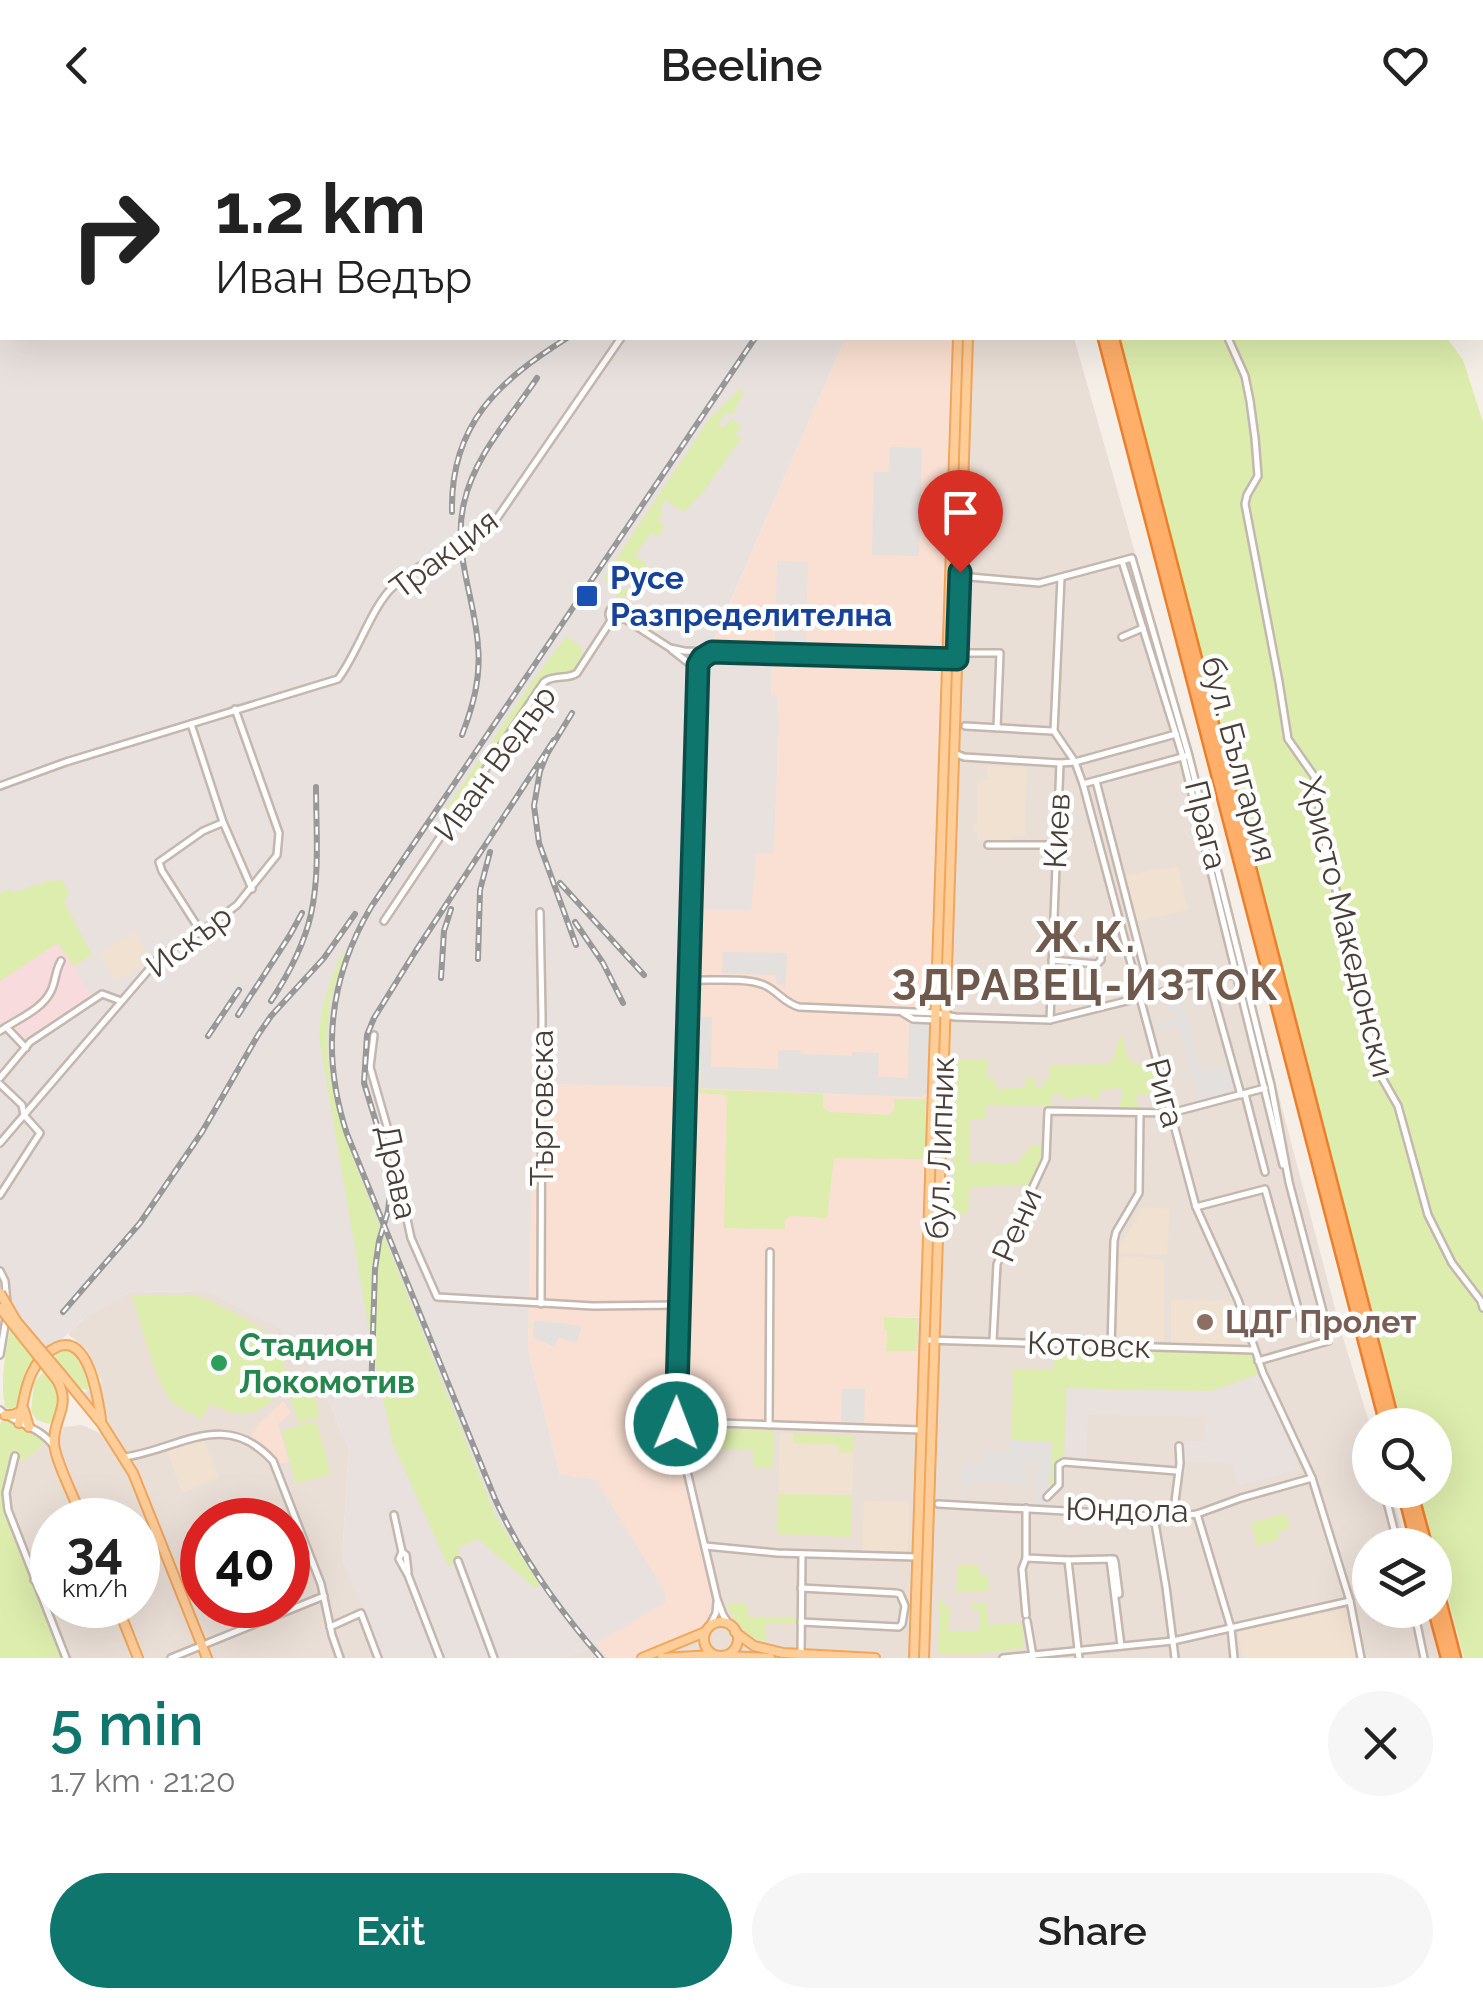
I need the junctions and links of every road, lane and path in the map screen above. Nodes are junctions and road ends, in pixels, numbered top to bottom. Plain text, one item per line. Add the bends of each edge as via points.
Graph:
1 (620, 340) edge
2 (958, 340) edge
3 (968, 340) edge
4 (1105, 340) edge
5 (1113, 340) edge
6 (1229, 340) edge
7 (959, 436) junction
8 (1122, 561) junction
9 (970, 578) dead end
10 (1062, 578) junction
11 (622, 617) junction
12 (612, 619) junction
13 (1151, 626) junction
14 (1143, 628) junction
15 (1122, 636) dead end
16 (670, 648) junction
17 (712, 652) junction
18 (952, 659) junction
19 (696, 676) junction
20 (235, 710) junction
21 (190, 724) junction
22 (965, 726) dead end
23 (997, 728) junction
24 (1054, 731) junction
25 (1180, 733) junction
26 (959, 755) junction
27 (1186, 756) junction
28 (1075, 762) junction
29 (1060, 763) junction
30 (1096, 782) junction
31 (1083, 784) junction
32 (0, 786) edge
33 (224, 822) junction
34 (988, 845) dead end
35 (1056, 845) junction
36 (252, 890) junction
37 (540, 912) dead end
38 (384, 920) dead end
39 (202, 932) junction
40 (1101, 948) dead end
41 (1052, 960) junction
42 (61, 961) dead end
43 (1240, 973) junction
44 (688, 980) junction
45 (1209, 980) junction
46 (1152, 994) junction
47 (1140, 997) junction
48 (121, 1000) junction
49 (943, 1017) junction
50 (1050, 1020) junction
51 (3, 1029) edge
52 (374, 1035) dead end
53 (26, 1048) junction
54 (0, 1081) edge
55 (1268, 1086) junction
56 (1243, 1094) junction
57 (1140, 1113) junction
58 (1171, 1113) junction
59 (24, 1115) junction
60 (0, 1142) edge
61 (1265, 1172) dead end
62 (0, 1195) edge
63 (1196, 1207) junction
64 (770, 1252) dead end
65 (0, 1271) edge
66 (0, 1293) edge
67 (540, 1304) junction
68 (679, 1304) junction
69 (0, 1308) edge
70 (1483, 1308) edge
71 (1328, 1327) junction
72 (929, 1340) junction
73 (993, 1341) junction
74 (1110, 1346) junction
75 (1254, 1350) junction
76 (0, 1355) edge
77 (1258, 1361) junction
78 (60, 1378) junction
79 (97, 1389) junction
80 (81, 1398) junction
81 (23, 1408) junction
82 (1382, 1408) edge
83 (1390, 1408) edge
84 (2, 1412) edge
85 (58, 1422) junction
86 (19, 1423) junction
87 (102, 1424) junction
88 (676, 1424) junction
89 (769, 1425) junction
90 (29, 1426) junction
91 (922, 1430) junction
92 (39, 1431) junction
93 (1180, 1446) dead end
94 (54, 1448) junction
95 (16, 1456) dead end
96 (125, 1457) junction
97 (1177, 1471) junction
98 (1312, 1478) junction
99 (1047, 1496) dead end
100 (74, 1498) edge
101 (142, 1498) edge
102 (932, 1504) junction
103 (1026, 1508) junction
104 (1197, 1514) junction
105 (394, 1515) dead end
106 (1154, 1517) junction
107 (1172, 1517) junction
108 (160, 1541) edge
109 (705, 1546) junction
110 (802, 1554) junction
111 (918, 1557) junction
112 (1026, 1558) junction
113 (1068, 1560) junction
114 (458, 1561) dead end
115 (30, 1569) edge
116 (802, 1588) junction
117 (324, 1596) junction
118 (718, 1599) junction
119 (1350, 1601) junction
120 (801, 1622) junction
121 (330, 1627) junction
122 (54, 1628) edge
123 (126, 1628) edge
124 (1230, 1628) junction
125 (1418, 1628) edge
126 (1439, 1628) edge
127 (1447, 1628) edge
128 (733, 1629) junction
129 (708, 1630) junction
130 (1173, 1641) junction
131 (202, 1646) junction
132 (1121, 1646) junction
133 (801, 1654) junction
134 (1080, 1654) edge
135 (721, 1656) junction
136 (1032, 1656) junction
137 (855, 1657) edge
138 (66, 1658) edge
139 (138, 1658) edge
140 (170, 1658) edge
141 (207, 1658) edge
142 (340, 1658) edge
143 (378, 1658) edge
144 (440, 1658) edge
145 (494, 1658) edge
146 (642, 1658) edge
147 (662, 1658) edge
148 (770, 1658) edge
149 (875, 1658) edge
150 (914, 1658) edge
151 (924, 1658) edge
152 (1003, 1658) edge
153 (1174, 1658) edge
154 (1234, 1658) edge
155 (1361, 1658) edge
156 (1424, 1658) edge
157 (1447, 1658) edge
158 (1455, 1658) edge

1 - 20 street, Тракция via 493,524 392,587 338,679
2 - 7 main road, бул. Липник
3 - 7 main road, бул. Липник
4 - 82 highway, бул. България
5 - 83 highway, бул. България
6 - 70 street, Христо Македонски via 1250,400 1258,476 1245,504 1288,738 1314,776 1378,1071 1398,1106 1428,1215
7 - 18 main road, бул. Липник
8 - 10 street
8 - 13 street, Прага via 1132,558
8 - 14 street
9 - 10 street
10 - 24 street
11 - 12 street
11 - 12 street via 614,607
11 - 16 street
12 - 38 street, Иван Ведър via 574,676 544,682
13 - 14 street
13 - 25 street, Прага
14 - 15 street
14 - 25 street
16 - 17 street
16 - 19 street
17 - 18 street
17 - 19 street via 699,662
18 - 23 street via 1000,653
18 - 26 main road, бул. Липник
18 - 49 main road, бул. Липник
19 - 44 street
20 - 21 street, Тракция
20 - 36 street, Искър via 278,833 278,854
21 - 32 street, Тракция
21 - 33 street
22 - 23 street
23 - 24 street
24 - 28 street, Рига
25 - 27 street, Прага
25 - 28 street
26 - 29 street
26 - 49 main road, бул. Липник
27 - 30 street
27 - 43 street, Прага
28 - 29 street
28 - 31 street, Рига
29 - 35 street, Киев
30 - 31 street
30 - 46 street
31 - 47 street, Рига
33 - 36 street
33 - 39 street via 160,862
34 - 35 street
35 - 41 street, Киев
36 - 39 street, Искър
37 - 67 street, Търговска
39 - 48 street, Искър via 158,959
40 - 41 street via 1097,964
41 - 50 street, Киев
42 - 51 street via 45,1002
43 - 45 street
43 - 55 street, Прага
44 - 49 street via 758,983 800,1007
44 - 68 street
45 - 46 street
45 - 56 street
46 - 47 street
47 - 50 street
47 - 58 street, Рига
48 - 53 street via 102,994
48 - 59 street, Искър
49 - 50 street
49 - 72 main road, бул. Липник
51 - 53 street
52 - 67 street, Драва via 370,1067 411,1238 436,1297
53 - 54 street
54 - 59 street
55 - 56 street
55 - 71 street, Прага
56 - 58 street
56 - 61 street
57 - 58 street
57 - 73 street, Рени via 1048,1110 1046,1159 997,1264
57 - 74 street via 1139,1193 1114,1240
58 - 63 street, Рига
59 - 60 street, Искър
59 - 62 street via 39,1137
63 - 71 street via 1266,1189 1304,1330
63 - 75 street, Рига
64 - 89 street
65 - 76 street via 8,1300
66 - 78 main road, bridge
67 - 68 street
68 - 88 street
69 - 78 main road, bridge
71 - 77 street via 1328,1340
72 - 73 street, Котовск
72 - 91 main road, бул. Липник
72 - 102 main road, бул. Липник
73 - 74 street, Котовск
74 - 75 street, Котовск
75 - 77 street, Рига
77 - 98 street, Рига
78 - 80 main road
78 - 85 main road
79 - 80 main road
79 - 81 main road via 77,1349 59,1346 36,1364
79 - 87 main road
80 - 87 main road
81 - 84 main road via 13,1415
81 - 86 main road
81 - 90 main road
84 - 86 street
85 - 92 street
85 - 94 main road
86 - 90 street
87 - 96 main road
88 - 89 street
88 - 109 street
89 - 91 street
90 - 92 street
91 - 111 main road, бул. Липник
92 - 94 street
93 - 97 street
94 - 100 main road
95 - 115 street via 6,1494
96 - 101 main road
96 - 117 street via 217,1434 259,1447 273,1462
97 - 99 street via 1064,1462 1059,1485
97 - 107 street
98 - 104 street, Юндола
98 - 119 street, Рига
102 - 103 street, Юндола
102 - 151 main road, бул. Липник
103 - 106 street, Юндола
103 - 112 street
104 - 107 street, Юндола
104 - 124 street
105 - 144 street via 399,1559
106 - 107 street, Юндола
106 - 130 street
108 - 131 main road
109 - 110 street
109 - 118 street
110 - 111 street
110 - 116 street
111 - 150 main road, бул. Липник
112 - 113 street
112 - 136 street
113 - 132 street via 1110,1559
113 - 134 street
114 - 145 street
116 - 120 street
116 - 120 street via 900,1594 905,1606 899,1627
117 - 121 street
117 - 131 street
118 - 128 street
118 - 129 street
119 - 124 street
119 - 155 street, Рига
120 - 133 street
121 - 142 street
121 - 143 street via 361,1612
122 - 138 street
123 - 139 main road
124 - 130 street
124 - 154 street
125 - 156 street
126 - 157 highway
127 - 158 highway
128 - 129 main road via 723,1622
128 - 133 main road via 754,1646
128 - 135 main road via 736,1645
129 - 135 main road via 707,1649
129 - 146 main road
130 - 132 street
130 - 153 street
131 - 140 street
131 - 141 main road
132 - 134 street
133 - 137 main road
134 - 136 street
135 - 147 main road
135 - 148 main road
136 - 152 street
137 - 149 main road

